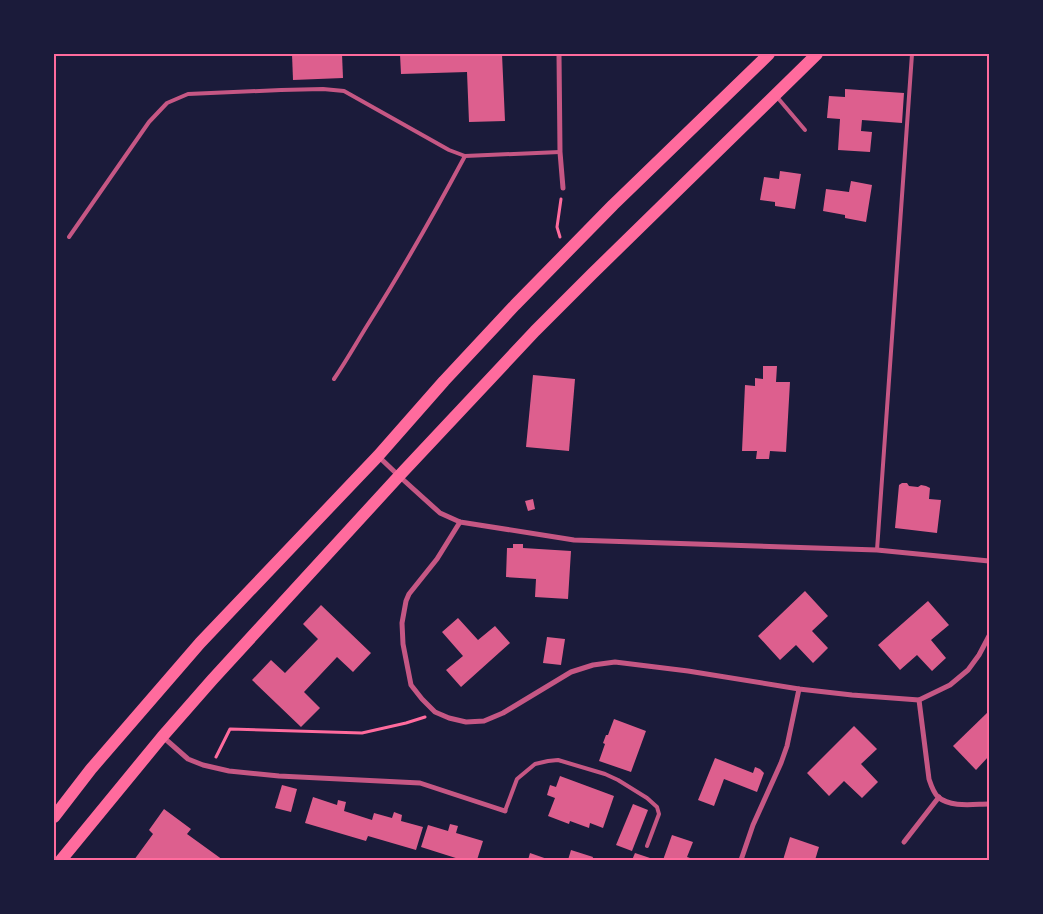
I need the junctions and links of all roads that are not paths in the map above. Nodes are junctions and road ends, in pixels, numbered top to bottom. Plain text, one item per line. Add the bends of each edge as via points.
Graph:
1 (559, 54) edge
2 (769, 54) edge
3 (818, 54) edge
4 (912, 54) edge
5 (775, 95) junction
6 (805, 130) dead end
7 (560, 152) junction
8 (465, 156) junction
9 (563, 188) road end
10 (70, 237) dead end
11 (334, 379) dead end
12 (378, 456) junction
13 (399, 476) junction
14 (460, 522) junction
15 (877, 550) junction
16 (989, 561) edge
17 (989, 636) edge
18 (799, 689) junction
19 (919, 700) junction
20 (162, 737) junction
21 (939, 797) junction
22 (989, 804) edge
23 (505, 811) joint
24 (54, 817) edge
25 (904, 842) dead end
26 (647, 846) dead end
27 (61, 860) edge
28 (741, 860) edge

1 - 7 street
2 - 12 main road via 565,254 444,381
3 - 5 main road
4 - 15 lane
5 - 6 lane
5 - 13 main road via 535,331
7 - 8 lane
7 - 9 street
8 - 10 lane via 344,91 188,94 166,103 149,122
8 - 11 lane via 392,287
12 - 13 street
12 - 24 main road via 200,643
13 - 14 street via 440,513
13 - 20 main road
14 - 15 street via 574,540
14 - 18 street via 410,594 402,623 411,685 435,712 466,722 484,721 571,672 615,662
15 - 16 street
17 - 19 street via 968,670 950,684
18 - 19 street
18 - 28 street via 782,762
19 - 21 street via 929,779
20 - 23 street via 188,759 229,771 420,783
20 - 27 main road
21 - 22 street via 949,802
21 - 25 street
23 - 26 lane via 517,779 535,764 558,760 605,774 647,798 659,814

